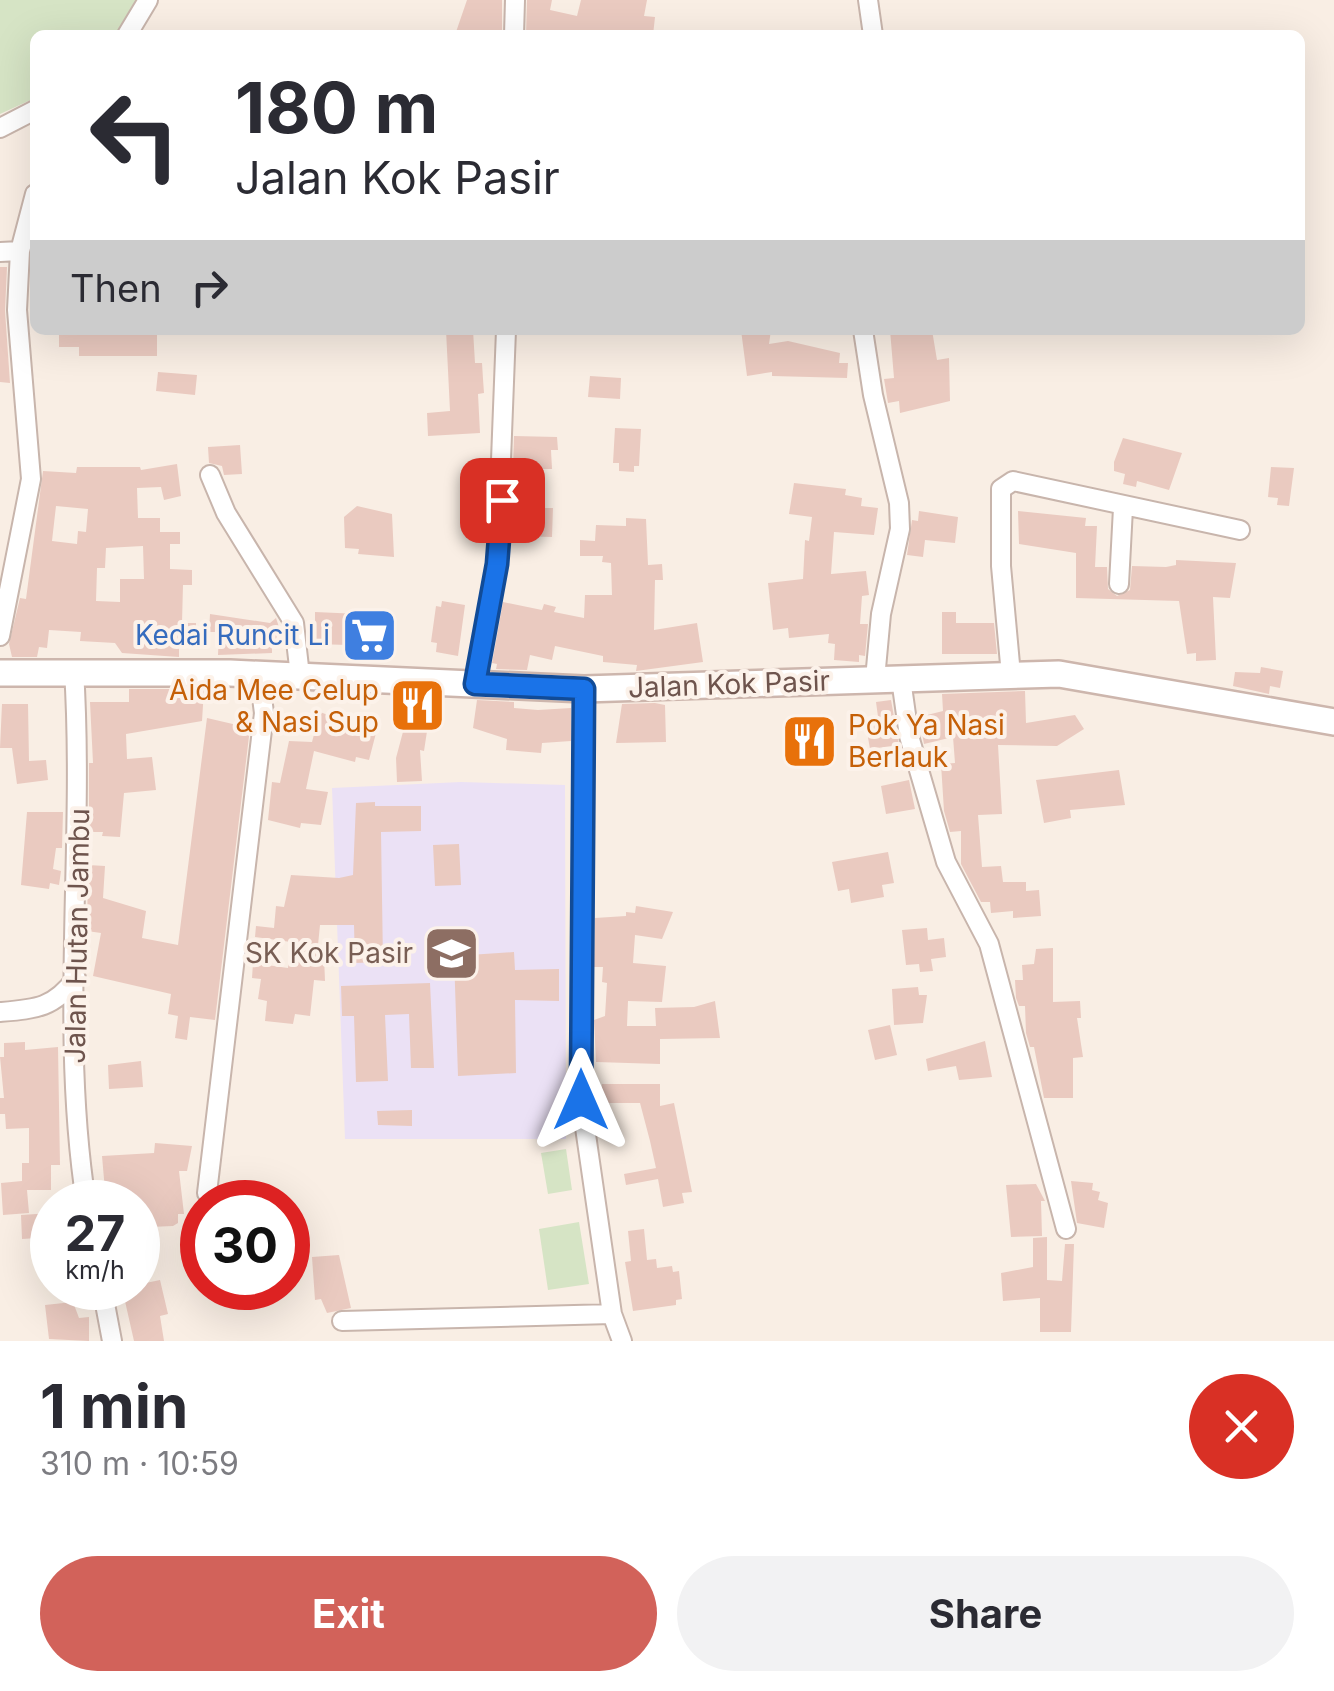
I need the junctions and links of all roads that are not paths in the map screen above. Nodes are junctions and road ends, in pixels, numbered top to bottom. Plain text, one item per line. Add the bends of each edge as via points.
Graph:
1 (148, 0) edge
2 (515, 0) edge
3 (868, 0) edge
4 (131, 30) edge
5 (514, 30) edge
6 (872, 30) edge
7 (30, 113) edge
8 (0, 128) edge
9 (30, 213) edge
10 (20, 251) junction
11 (0, 252) edge
12 (506, 335) edge
13 (864, 335) edge
14 (210, 476) dead end
15 (1124, 508) junction
16 (1240, 530) dead end
17 (1119, 584) dead end
18 (0, 636) edge
19 (74, 670) junction
20 (0, 673) edge
21 (259, 674) junction
22 (1011, 675) junction
23 (300, 676) junction
24 (888, 679) junction
25 (475, 684) junction
26 (584, 689) junction
27 (1334, 722) edge
28 (76, 978) junction
29 (0, 1012) edge
30 (83, 1180) edge
31 (209, 1180) edge
32 (1066, 1228) dead end
33 (106, 1310) edge
34 (612, 1314) junction
35 (342, 1321) dead end
36 (112, 1341) edge
37 (622, 1341) edge

1 - 4 street
2 - 5 street
3 - 6 street
7 - 8 street
9 - 10 street
10 - 11 street
10 - 18 street via 17,310 31,480
12 - 25 street via 497,564
13 - 24 street via 899,502 900,529 881,614
14 - 23 street via 294,623
15 - 16 street
15 - 17 street
15 - 22 street via 1032,484 1012,482 1001,489
19 - 20 street, Jalan Kok Pasir
19 - 21 street, Jalan Kok Pasir
19 - 28 street, Jalan Hutan Jambu via 80,763
21 - 23 street, Jalan Kok Pasir
21 - 31 street via 264,713
22 - 24 street, Jalan Kok Pasir
22 - 27 street, Jalan Kok Pasir via 1106,679
23 - 25 street, Jalan Kok Pasir
24 - 26 street, Jalan Kok Pasir
24 - 32 street via 946,862 989,944
25 - 26 street, Jalan Kok Pasir
26 - 34 street via 581,1100
28 - 29 street via 61,999 44,1008
28 - 30 street, Jalan Hutan Jambu via 76,1125
33 - 36 street
34 - 35 street
34 - 37 street

